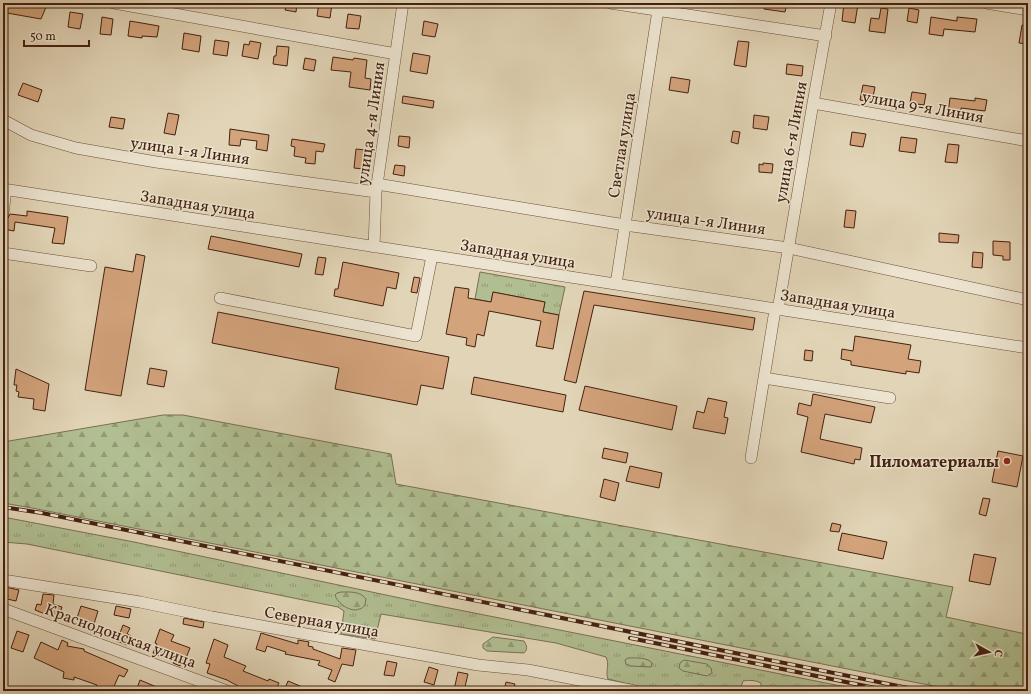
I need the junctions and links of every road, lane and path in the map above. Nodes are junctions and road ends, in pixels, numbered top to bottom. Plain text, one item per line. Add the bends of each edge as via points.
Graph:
1 (114, 3) edge
2 (403, 3) edge
3 (612, 3) edge
4 (831, 3) edge
5 (986, 3) edge
6 (658, 10) junction
7 (1028, 10) edge
8 (826, 36) junction
9 (396, 54) junction
10 (813, 103) junction
11 (4, 122) edge
12 (1028, 141) edge
13 (377, 188) junction
14 (5, 189) edge
15 (3, 214) edge
16 (625, 225) junction
17 (374, 247) junction
18 (789, 248) junction
19 (3, 253) edge
20 (432, 256) junction
21 (91, 266) dead end
22 (616, 284) junction
23 (220, 298) dead end
24 (1028, 300) edge
25 (777, 310) junction
26 (1028, 348) edge
27 (764, 378) junction
28 (890, 398) dead end
29 (751, 458) dead end
30 (3, 580) edge
31 (3, 609) edge
32 (227, 691) edge
33 (635, 691) edge

1 - 9 street
2 - 9 street, улица 4-я Линия
3 - 6 street
4 - 8 street, улица 6-я Линия
5 - 7 street
6 - 8 street
6 - 16 street, Светлая улица
8 - 10 street, улица 6-я Линия
9 - 13 street, улица 4-я Линия
10 - 12 street, улица 9-я Линия
10 - 18 street, улица 6-я Линия
11 - 13 street, улица 1-я Линия via 31,135 76,148 156,162
13 - 16 street, улица 1-я Линия
13 - 17 street, улица 4-я Линия
14 - 15 street
14 - 17 street, Западная улица
16 - 18 street, улица 1-я Линия
16 - 22 street, Светлая улица
17 - 20 street, Западная улица
18 - 24 street, улица 1-я Линия
18 - 25 street, улица 6-я Линия
19 - 21 street
20 - 22 street, Западная улица
20 - 23 street via 416,336
22 - 25 street, Западная улица
25 - 26 street, Западная улица
25 - 27 street, улица 6-я Линия
27 - 28 street
27 - 29 street, улица 6-я Линия
30 - 33 street, Северная улица via 140,602 478,665 528,670
31 - 32 street, Краснодонская улица

